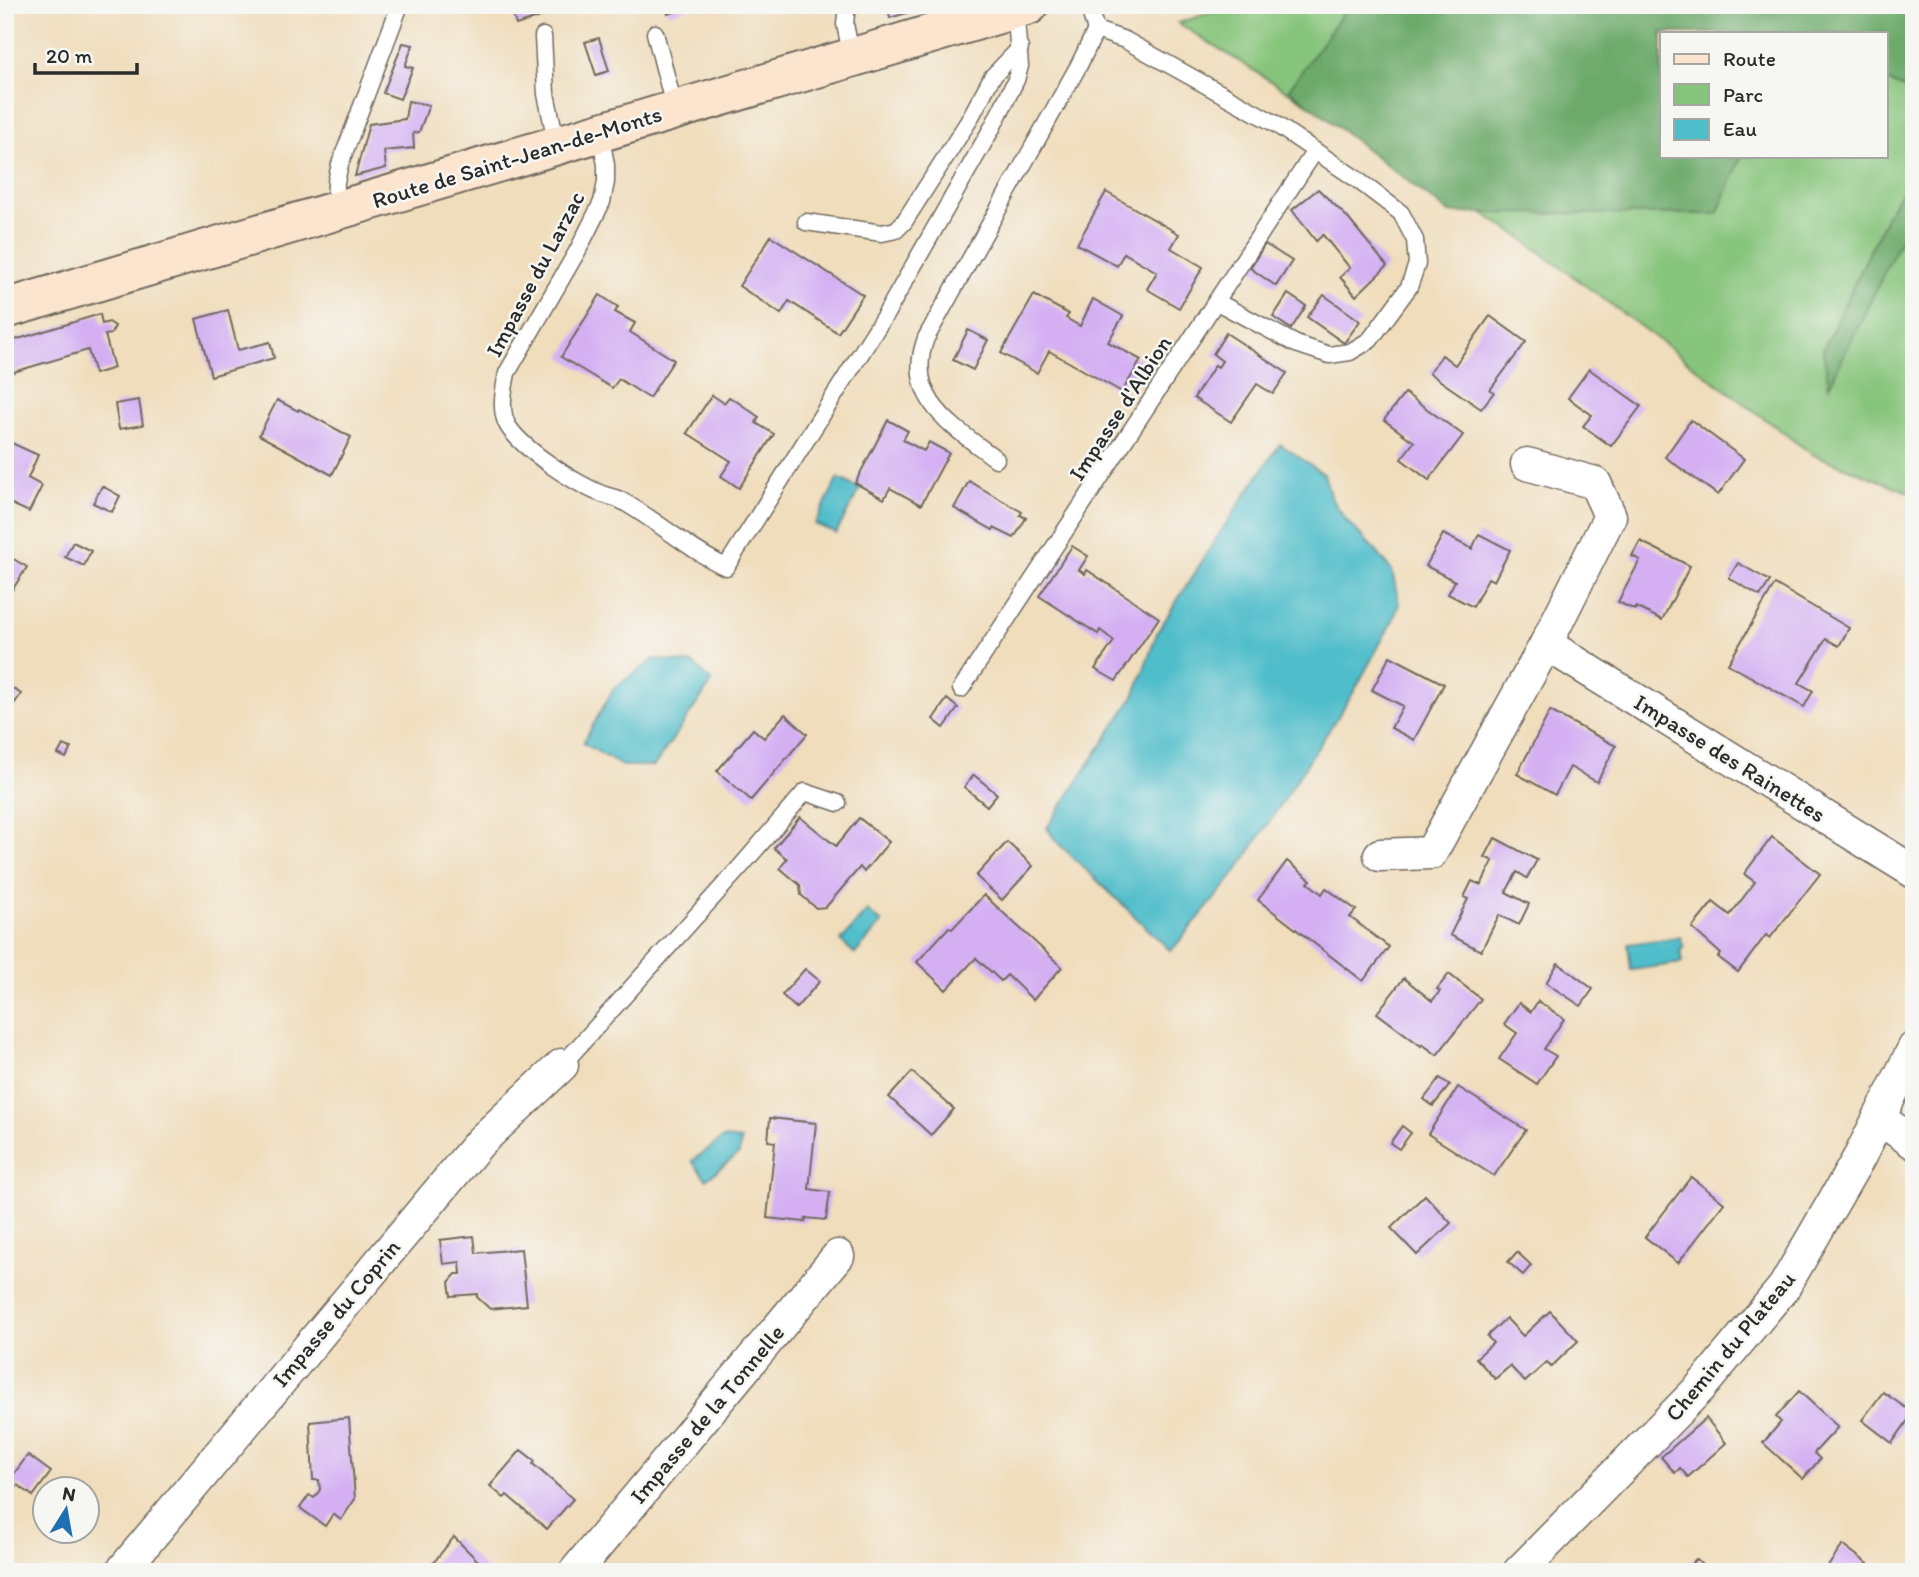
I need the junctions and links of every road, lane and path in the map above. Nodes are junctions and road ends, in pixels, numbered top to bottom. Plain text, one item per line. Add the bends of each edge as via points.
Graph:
1 (400, 5) edge
2 (847, 5) edge
3 (1088, 5) edge
4 (1022, 7) edge
5 (1096, 30) junction
6 (656, 33) dead end
7 (542, 36) dead end
8 (1020, 48) junction
9 (852, 58) junction
10 (675, 110) junction
11 (600, 132) junction
12 (557, 145) junction
13 (1315, 151) junction
14 (335, 211) junction
15 (806, 222) dead end
16 (1217, 302) junction
17 (5, 309) edge
18 (996, 459) dead end
19 (1527, 464) dead end
20 (1546, 643) junction
21 (961, 689) dead end
22 (838, 803) dead end
23 (1380, 855) dead end
24 (1914, 872) edge
25 (1914, 1048) edge
26 (562, 1065) joint
27 (1879, 1118) junction
28 (1914, 1143) edge
29 (838, 1256) dead end
30 (121, 1572) edge
31 (575, 1572) edge
32 (1519, 1572) edge

1 - 14 lane via 340,164
2 - 9 lane via 845,24
3 - 5 lane
4 - 8 lane
4 - 9 main road, Route de Saint-Jean-de-Monts
5 - 13 lane via 1274,123
5 - 18 lane via 919,356 919,378 926,396 946,421
6 - 10 lane
7 - 12 lane via 546,94
8 - 11 lane, Impasse du Larzac via 1016,80 985,140 887,312 726,567 620,499 602,495 550,464 519,442 506,422 503,396 507,373 602,202 606,165
8 - 15 lane via 992,77 968,122 896,230 882,233
9 - 10 main road, Route de Saint-Jean-de-Monts
10 - 11 main road, Route de Saint-Jean-de-Monts
11 - 12 main road, Route de Saint-Jean-de-Monts
12 - 14 main road, Route de Saint-Jean-de-Monts
13 - 16 lane, Impasse d'Albion
13 - 16 lane via 1401,213 1415,240 1417,264 1409,287 1370,340 1350,352 1329,355 1296,344
14 - 17 main road, Route de Saint-Jean-de-Monts
16 - 21 lane, Impasse d'Albion
19 - 20 street via 1595,482 1609,516
20 - 23 street via 1430,853
20 - 24 street, Impasse des Rainettes
22 - 26 lane via 805,792
25 - 27 street, Chemin du Plateau
26 - 30 street, Impasse du Coprin via 480,1142
27 - 28 street
27 - 32 street, Chemin du Plateau via 1784,1287 1700,1388
29 - 31 street, Impasse de la Tonnelle

